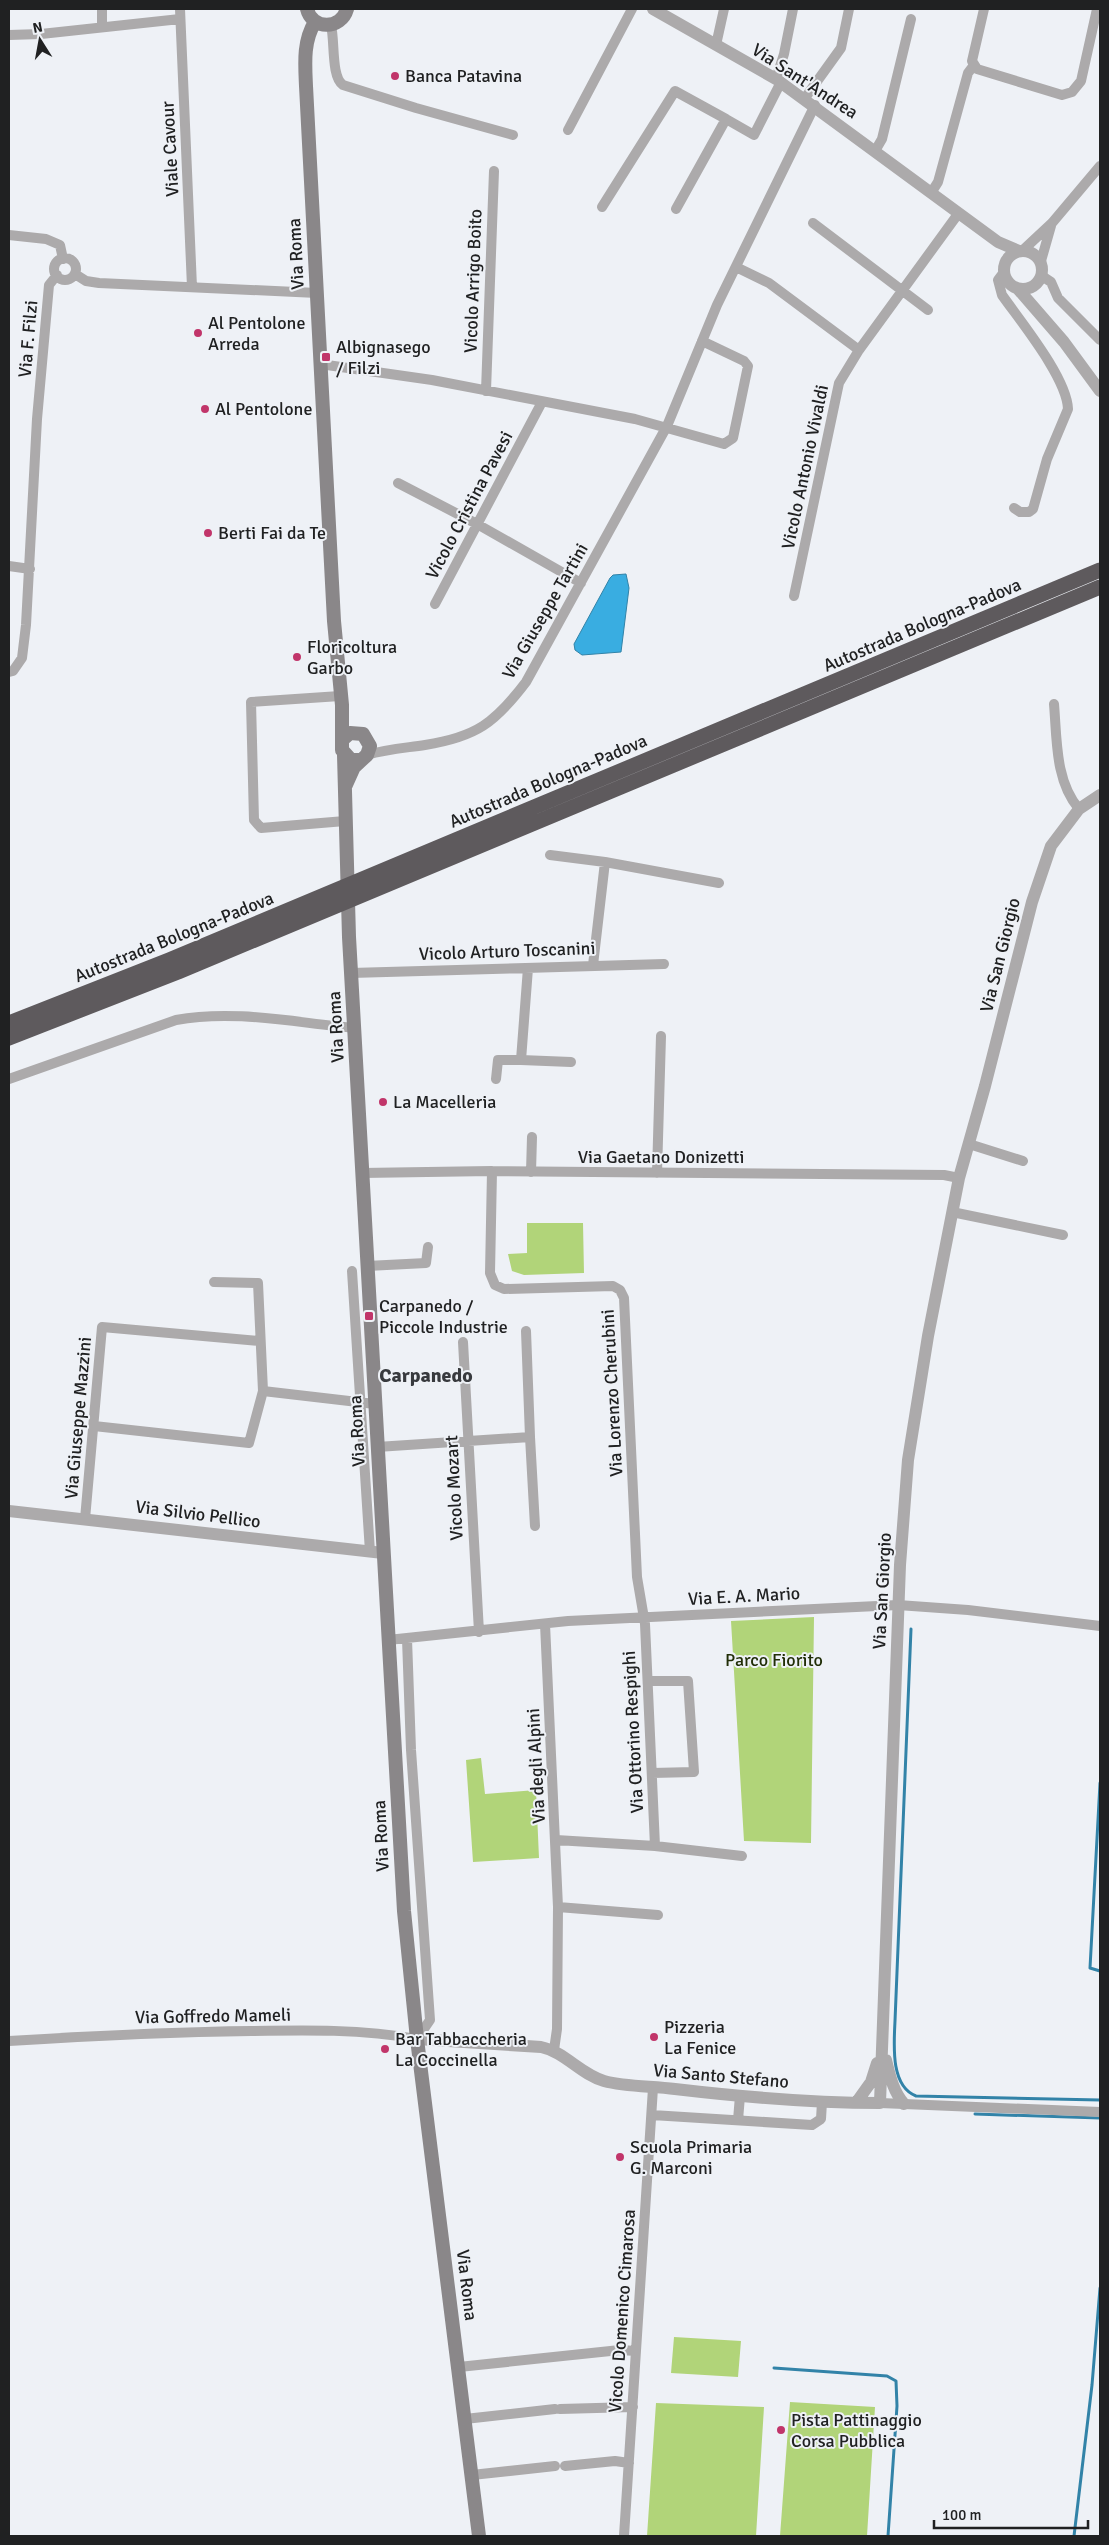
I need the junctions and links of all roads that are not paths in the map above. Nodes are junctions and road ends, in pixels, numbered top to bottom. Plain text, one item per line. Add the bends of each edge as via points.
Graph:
1 (102, 9) edge
2 (306, 9) edge
3 (347, 9) edge
4 (632, 9) edge
5 (653, 9) edge
6 (724, 9) edge
7 (793, 9) edge
8 (849, 9) edge
9 (984, 9) edge
10 (1098, 9) edge
11 (180, 14) edge
12 (911, 20) dead end
13 (315, 22) junction
14 (331, 25) junction
15 (102, 27) junction
16 (9, 35) edge
17 (716, 45) junction
18 (974, 65) junction
19 (778, 80) junction
20 (810, 102) junction
21 (726, 119) junction
22 (568, 130) dead end
23 (513, 135) dead end
24 (875, 151) junction
25 (1100, 166) edge
26 (494, 171) dead end
27 (931, 193) junction
28 (602, 207) dead end
29 (676, 209) dead end
30 (958, 214) junction
31 (813, 223) dead end
32 (1052, 223) junction
33 (9, 235) edge
34 (998, 242) junction
35 (1020, 251) junction
36 (63, 259) junction
37 (1041, 262) junction
38 (736, 267) junction
39 (1004, 267) junction
40 (75, 274) junction
41 (56, 275) junction
42 (1039, 280) junction
43 (192, 287) junction
44 (1018, 289) junction
45 (902, 290) junction
46 (317, 293) junction
47 (928, 310) dead end
48 (1039, 311) junction
49 (702, 340) junction
50 (1100, 340) edge
51 (859, 350) junction
52 (320, 364) junction
53 (486, 391) junction
54 (1100, 391) edge
55 (523, 399) junction
56 (542, 402) junction
57 (532, 420) junction
58 (667, 426) junction
59 (398, 483) dead end
60 (1014, 508) dead end
61 (477, 524) junction
62 (9, 566) edge
63 (30, 569) junction
64 (1100, 570) edge
65 (581, 582) junction
66 (1100, 587) edge
67 (794, 596) dead end
68 (435, 604) dead end
69 (9, 672) edge
70 (342, 700) junction
71 (1054, 704) dead end
72 (363, 734) junction
73 (342, 740) junction
74 (399, 747) junction
75 (344, 755) junction
76 (364, 757) junction
77 (344, 790) junction
78 (1100, 795) edge
79 (1079, 809) junction
80 (345, 821) junction
81 (550, 855) dead end
82 (604, 862) junction
83 (718, 883) dead end
84 (366, 886) junction
85 (337, 898) junction
86 (664, 964) dead end
87 (593, 965) junction
88 (528, 968) junction
89 (352, 973) junction
90 (9, 1023) edge
91 (355, 1028) junction
92 (661, 1036) dead end
93 (9, 1038) edge
94 (520, 1060) junction
95 (571, 1062) dead end
96 (9, 1079) edge
97 (496, 1079) dead end
98 (532, 1137) dead end
99 (968, 1144) junction
100 (1023, 1161) dead end
101 (492, 1172) junction
102 (532, 1172) junction
103 (362, 1173) junction
104 (657, 1173) junction
105 (959, 1178) junction
106 (952, 1212) junction
107 (1063, 1235) dead end
108 (428, 1248) dead end
109 (367, 1266) junction
110 (352, 1271) dead end
111 (214, 1282) dead end
112 (526, 1331) dead end
113 (260, 1341) junction
114 (463, 1342) dead end
115 (263, 1391) junction
116 (368, 1404) junction
117 (94, 1426) junction
118 (530, 1437) junction
119 (468, 1440) junction
120 (378, 1447) junction
121 (9, 1511) edge
122 (85, 1519) junction
123 (535, 1526) dead end
124 (376, 1552) junction
125 (898, 1605) junction
126 (643, 1617) junction
127 (545, 1624) junction
128 (1100, 1626) edge
129 (479, 1632) junction
130 (407, 1639) junction
131 (388, 1640) junction
132 (648, 1682) junction
133 (652, 1773) junction
134 (556, 1840) junction
135 (655, 1846) junction
136 (742, 1856) dead end
137 (558, 1907) junction
138 (658, 1915) dead end
139 (417, 2039) junction
140 (9, 2042) edge
141 (882, 2046) junction
142 (554, 2050) junction
143 (653, 2088) junction
144 (740, 2096) junction
145 (822, 2102) junction
146 (856, 2103) junction
147 (880, 2103) junction
148 (904, 2104) junction
149 (1100, 2112) edge
150 (652, 2114) junction
151 (738, 2120) junction
152 (636, 2352) junction
153 (458, 2366) junction
154 (633, 2407) junction
155 (465, 2419) junction
156 (629, 2462) junction
157 (472, 2475) junction
158 (480, 2536) edge
159 (624, 2536) edge

1 - 15 street
2 - 13 main road
3 - 14 main road via 343,18
4 - 22 street
5 - 17 street, Via Sant'Andrea
6 - 17 street
7 - 19 street
8 - 20 street, Via Giuseppe Tartini via 841,48
9 - 18 street via 972,61
10 - 18 street via 1081,81 1072,92 1054,94 977,69
11 - 15 street
11 - 43 street, Viale Cavour
12 - 24 street via 882,139
13 - 14 main road
13 - 46 main road, Via Roma via 310,30 305,61
14 - 23 street via 336,75 343,85
15 - 16 street
17 - 19 street, Via Sant'Andrea
18 - 27 street via 968,72 938,182
19 - 20 street, Via Sant'Andrea
19 - 21 street via 754,135
20 - 24 street, Via Sant'Andrea
20 - 38 street, Via Giuseppe Tartini
21 - 28 street via 675,91
21 - 29 street
24 - 27 street, Via Sant'Andrea
25 - 32 street
26 - 53 street, Vicolo Arrigo Boito
27 - 30 street, Via Sant'Andrea
30 - 34 street, Via Sant'Andrea
30 - 45 street, Vicolo Antonio Vivaldi
31 - 45 street
32 - 35 street
32 - 37 street
33 - 36 street via 52,240 60,245
34 - 35 street, Via Sant'Andrea
34 - 39 street
35 - 37 street via 1031,252
35 - 39 street via 1010,256
36 - 40 street via 75,264
36 - 41 street via 56,265
37 - 42 street
38 - 49 street, Via Giuseppe Tartini
38 - 51 street via 769,283
39 - 44 street via 1007,281
39 - 60 street via 998,280 1002,295 1062,382 1068,402 1033,509 1020,512
40 - 41 street via 68,280
40 - 43 street via 99,284
41 - 63 street, Via F. Filzi via 49,285 37,419
42 - 44 street via 1026,289
42 - 48 street
42 - 50 street via 1051,282 1058,298
43 - 46 street
44 - 48 street
45 - 47 street
45 - 51 street, Vicolo Antonio Vivaldi
46 - 52 main road, Via Roma
48 - 54 street
49 - 58 street, Via Giuseppe Tartini
49 - 58 street via 748,366 733,438 724,444
51 - 67 street, Vicolo Antonio Vivaldi via 839,383
52 - 53 street
52 - 70 main road, Via Roma
53 - 55 street
55 - 56 street
55 - 57 street, Vicolo Cristina Pavesi
56 - 57 street, Vicolo Cristina Pavesi
56 - 58 street
57 - 61 street, Vicolo Cristina Pavesi
58 - 65 street, Via Giuseppe Tartini
59 - 61 street
61 - 65 street
61 - 68 street, Vicolo Cristina Pavesi
62 - 63 street
63 - 69 street, Via F. Filzi via 22,658
64 - 84 highway, Autostrada Bologna-Padova via 725,728
65 - 74 street, Via Giuseppe Tartini via 526,682 492,721 450,740
66 - 84 highway, Autostrada Bologna-Padova
70 - 72 main road, Via Roma via 354,727
70 - 73 main road, Via Roma
70 - 80 street via 251,702 254,820 261,828
71 - 79 street via 1066,790
72 - 73 main road via 350,733
72 - 74 street, Via Giuseppe Tartini via 376,743
72 - 76 main road via 370,746
73 - 75 main road
74 - 76 street, Via Giuseppe Tartini
75 - 76 main road via 351,760
75 - 77 main road, Via Roma
76 - 77 main road, Via Roma via 349,775
77 - 80 main road, Via Roma
78 - 79 street, Via San Giorgio
79 - 99 street, Via San Giorgio via 1051,846 1041,872
80 - 89 main road, Via Roma
81 - 82 street
82 - 83 street
82 - 87 street
84 - 85 highway, Autostrada Bologna-Padova
85 - 90 highway, Autostrada Bologna-Padova
85 - 93 highway, Autostrada Bologna-Padova via 108,1001
86 - 87 street, Vicolo Arturo Toscanini
87 - 88 street, Vicolo Arturo Toscanini
88 - 89 street, Vicolo Arturo Toscanini
88 - 94 street
89 - 91 main road, Via Roma
91 - 96 street via 236,1015 201,1015 176,1020
91 - 103 main road, Via Roma
92 - 104 street
94 - 95 street
94 - 97 street via 498,1060
98 - 102 street
99 - 100 street
99 - 105 street, Via San Giorgio
101 - 102 street, Via Gaetano Donizetti
101 - 103 street, Via Gaetano Donizetti
101 - 126 street, Via Lorenzo Cherubini via 490,1273 495,1285 504,1289 613,1286 624,1298 637,1577
102 - 104 street, Via Gaetano Donizetti
103 - 109 main road, Via Roma
104 - 105 street, Via Gaetano Donizetti
105 - 106 street, Via San Giorgio
106 - 107 street
106 - 125 street, Via San Giorgio via 908,1460
108 - 109 street via 426,1263
109 - 116 main road, Via Roma
110 - 116 street, Via Roma
111 - 113 street via 258,1283
112 - 118 street
113 - 115 street
113 - 117 street, Via Giuseppe Mazzini via 102,1327
114 - 119 street, Vicolo Mozart
115 - 116 street
115 - 117 street via 249,1443
116 - 120 main road, Via Roma
116 - 124 street, Via Roma
117 - 122 street, Via Giuseppe Mazzini
118 - 119 street
118 - 123 street
119 - 120 street
119 - 129 street, Vicolo Mozart
120 - 124 main road, Via Roma
121 - 122 street, Via Silvio Pellico
122 - 124 street, Via Silvio Pellico
124 - 131 main road, Via Roma
125 - 126 street, Via E. A. Mario
125 - 128 street, Via E. A. Mario
125 - 141 street, Via San Giorgio
126 - 127 street, Via E. A. Mario
126 - 132 street, Via Ottorino Respighi
127 - 129 street, Via E. A. Mario
127 - 134 street, Via degli Alpini
129 - 130 street, Via E. A. Mario
130 - 131 street, Via E. A. Mario
130 - 139 street, Via Roma via 411,1750 430,2020
131 - 139 main road, Via Roma via 404,1911
132 - 133 street, Via Ottorino Respighi
132 - 133 street via 688,1681 694,1772
133 - 135 street, Via Ottorino Respighi
134 - 135 street
134 - 137 street, Via degli Alpini
135 - 136 street
137 - 138 street
137 - 142 street, Via degli Alpini
139 - 140 street, Via Goffredo Mameli via 340,2030 292,2030 154,2032
139 - 142 street, Via Santo Stefano via 541,2046
139 - 153 main road, Via Roma
141 - 146 street, Via San Giorgio via 870,2082
141 - 147 street, Via San Giorgio
141 - 148 street, Via San Giorgio via 891,2082
142 - 143 street, Via Santo Stefano via 604,2080
143 - 144 street, Via Santo Stefano
143 - 150 street, Vicolo Domenico Cimarosa
144 - 145 street, Via Santo Stefano
144 - 151 street
145 - 146 street, Via Santo Stefano
145 - 151 street via 821,2120 812,2125
146 - 147 street, Via Santo Stefano
147 - 148 street, Via Santo Stefano
148 - 149 street, Via Santo Stefano
150 - 151 street
150 - 152 street, Vicolo Domenico Cimarosa
152 - 153 street via 620,2350
152 - 154 street, Vicolo Domenico Cimarosa
153 - 155 main road, Via Roma
154 - 155 street via 557,2409
154 - 156 street, Vicolo Domenico Cimarosa
155 - 157 main road, Via Roma
156 - 157 street
156 - 159 street, Vicolo Domenico Cimarosa
157 - 158 main road, Via Roma

